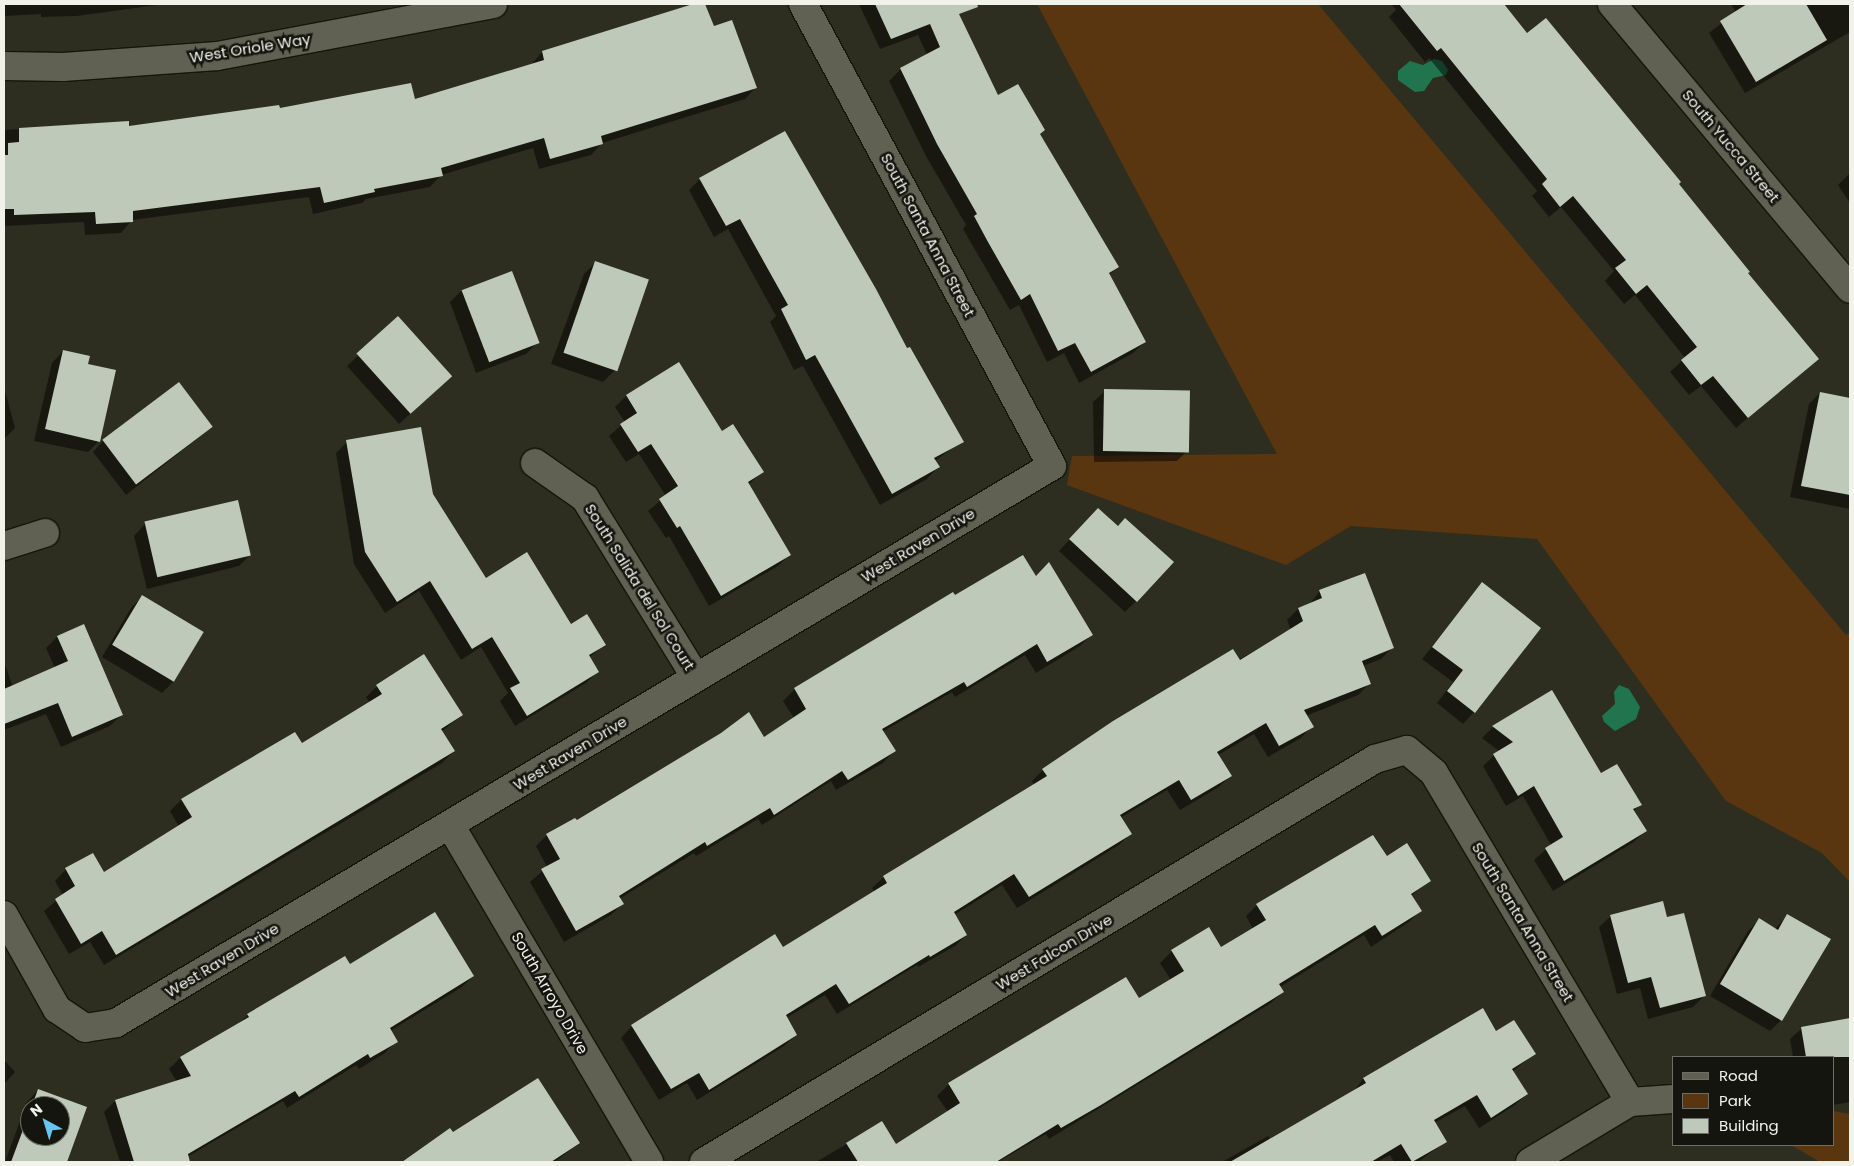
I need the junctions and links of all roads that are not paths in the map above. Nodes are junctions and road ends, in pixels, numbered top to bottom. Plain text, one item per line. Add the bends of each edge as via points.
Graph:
1 (493, 4) edge
2 (803, 4) edge
3 (1612, 4) edge
4 (4, 66) edge
5 (1850, 289) edge
6 (535, 463) dead end
7 (1052, 466) joint
8 (45, 533) dead end
9 (4, 546) edge
10 (696, 678) junction
11 (1407, 750) joint
12 (450, 825) junction
13 (4, 916) edge
14 (1672, 1099) edge
15 (1630, 1102) junction
16 (649, 1162) edge
17 (704, 1162) edge
18 (1530, 1162) edge

1 - 4 street, West Oriole Way via 218,56 64,67
2 - 7 street, South Santa Anna Street
3 - 5 street, South Yucca Street
6 - 10 street, South Salida del Sol Court via 585,498
7 - 10 street, West Raven Drive
8 - 9 street
10 - 12 street, West Raven Drive
11 - 15 street, South Santa Anna Street via 1434,773
11 - 17 street, West Falcon Drive via 1375,760
12 - 13 street, West Raven Drive via 116,1023 85,1028 57,1009
12 - 16 street, South Arroyo Drive
14 - 15 street
15 - 18 street

